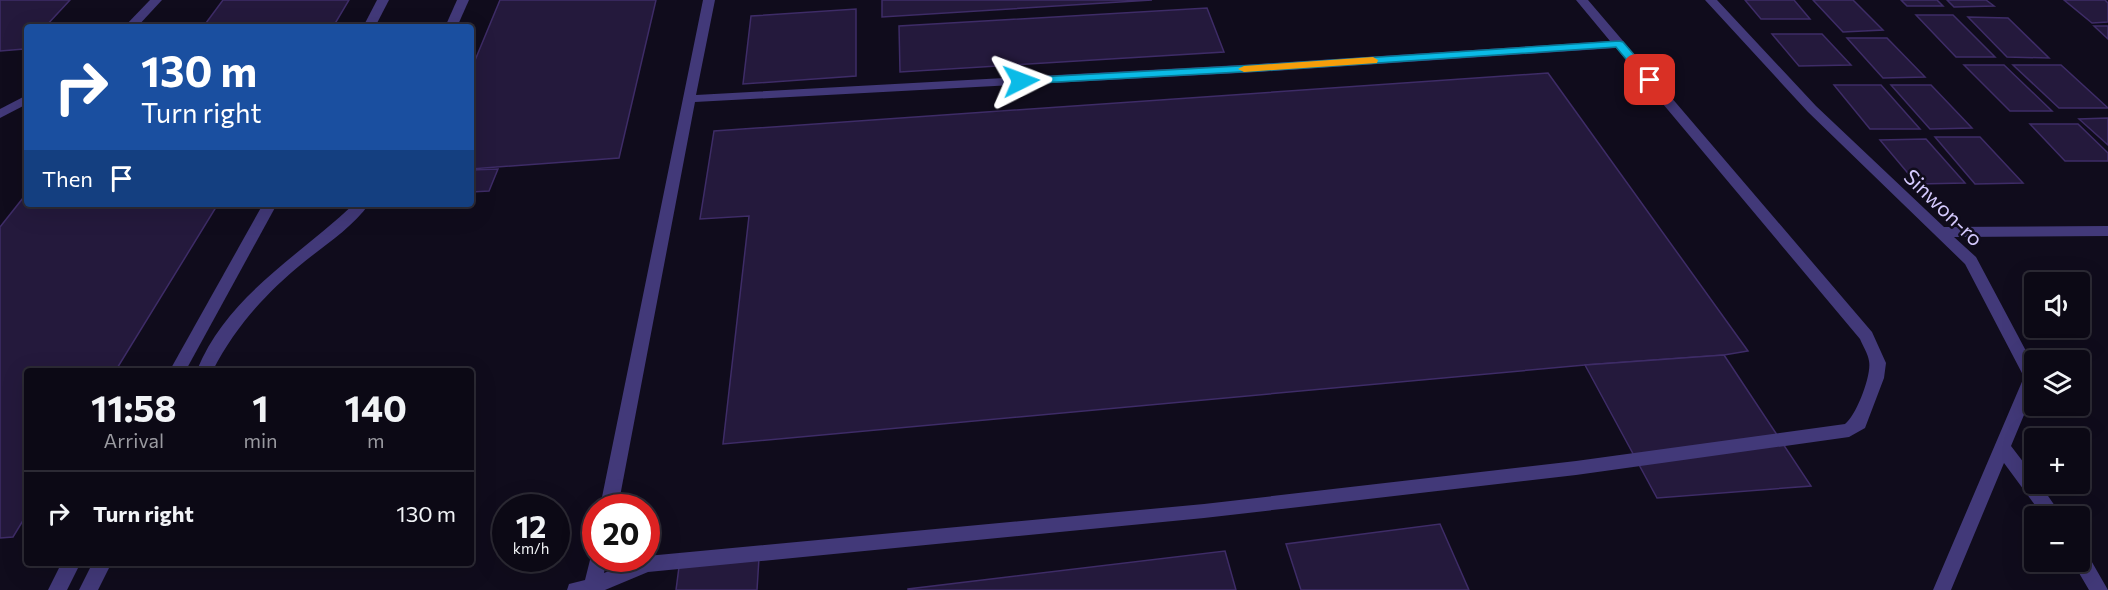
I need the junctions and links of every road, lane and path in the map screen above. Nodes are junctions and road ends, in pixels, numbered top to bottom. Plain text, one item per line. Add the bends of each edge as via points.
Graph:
1 (156, 0) edge
2 (383, 0) edge
3 (463, 0) edge
4 (709, 0) edge
5 (1582, 0) edge
6 (1711, 0) edge
7 (134, 24) edge
8 (371, 24) edge
9 (452, 24) edge
10 (1619, 44) junction
11 (690, 99) junction
12 (24, 101) edge
13 (0, 114) edge
14 (268, 207) edge
15 (359, 207) edge
16 (2108, 231) edge
17 (1940, 232) junction
18 (179, 368) edge
19 (206, 368) edge
20 (2002, 446) junction
21 (612, 494) edge
22 (2046, 506) edge
23 (70, 566) edge
24 (101, 566) edge
25 (593, 572) edge
26 (2088, 572) edge
27 (587, 589) edge
28 (57, 590) edge
29 (88, 590) edge
30 (1942, 590) edge
31 (2099, 590) edge

1 - 7 street
2 - 8 street
3 - 9 street
4 - 11 street
5 - 10 street
6 - 17 street, Sinwon-ro via 1812,109
10 - 11 street
10 - 27 street via 1867,336 1878,363 1876,378 1859,423 1849,430 1576,468 1204,511 647,564
11 - 21 street
12 - 13 street
14 - 18 street
15 - 19 street via 240,314
16 - 17 street
17 - 20 street, Sinwon-ro via 1971,261 2032,377
20 - 22 street
20 - 30 street, Sinwon-ro
23 - 28 street
24 - 29 street
25 - 27 street
26 - 31 street

